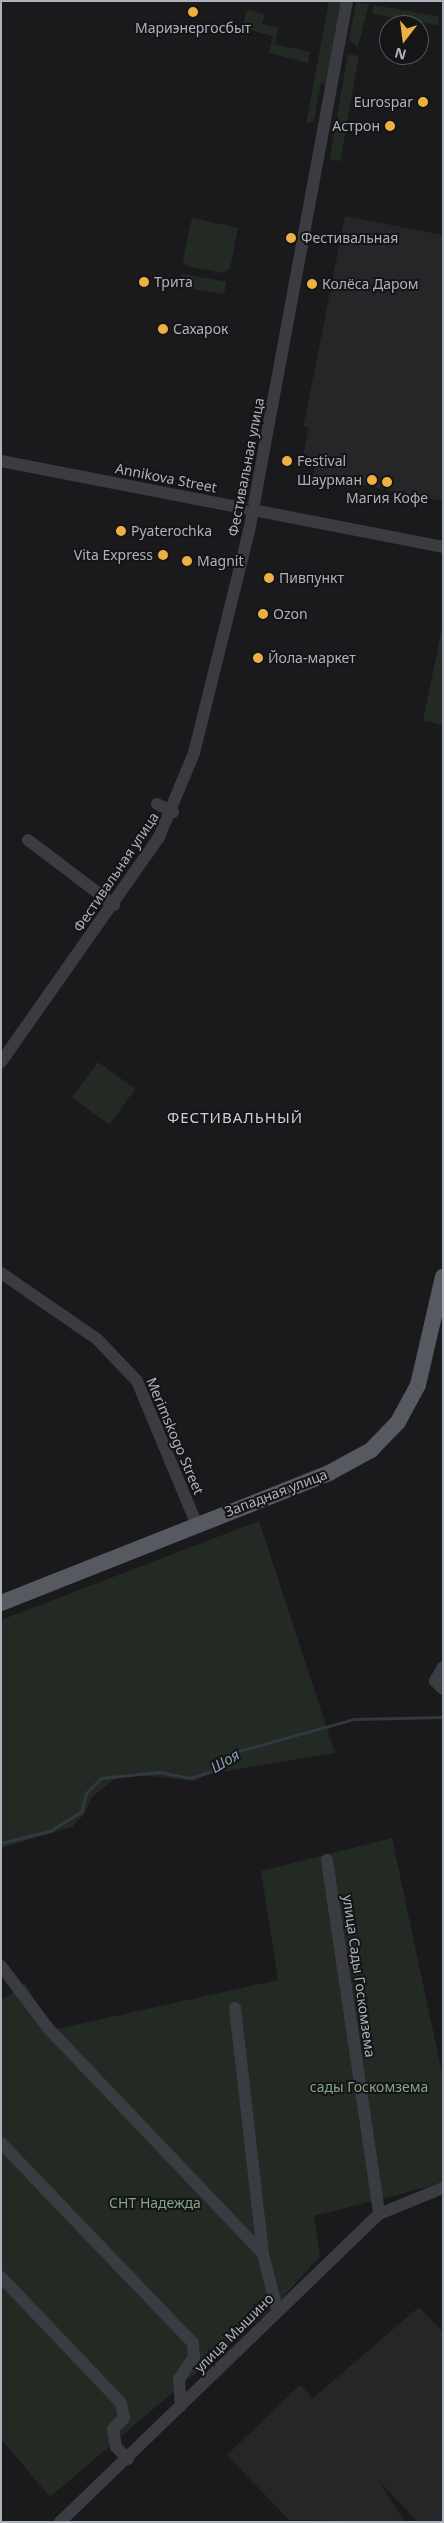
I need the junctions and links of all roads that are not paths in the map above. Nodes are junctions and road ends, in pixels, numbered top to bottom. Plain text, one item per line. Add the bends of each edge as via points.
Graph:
1 (348, 1) edge
2 (1, 461) edge
3 (253, 510) junction
4 (443, 547) edge
5 (157, 804) dead end
6 (173, 812) junction
7 (28, 840) dead end
8 (114, 905) junction
9 (1, 1062) edge
10 (1, 1273) edge
11 (443, 1276) edge
12 (197, 1524) junction
13 (1, 1604) edge
14 (443, 1667) edge
15 (443, 1689) edge
16 (327, 1860) dead end
17 (1, 1966) edge
18 (235, 2008) dead end
19 (1, 2143) edge
20 (443, 2188) edge
21 (379, 2214) junction
22 (263, 2254) junction
23 (1, 2276) edge
24 (277, 2309) junction
25 (181, 2406) junction
26 (128, 2459) junction
27 (60, 2522) edge

1 - 3 street, Фестивальная улица
2 - 3 street, Annikova Street
3 - 4 street, Annikova Street
3 - 6 street, Фестивальная улица via 207,708
5 - 6 street
6 - 8 street, Фестивальная улица
7 - 8 street
8 - 9 street, Фестивальная улица
10 - 12 street, Merimskogo Street via 97,1339 137,1381
11 - 12 main road, Западная улица via 418,1385 386,1436 370,1450 329,1472
12 - 13 main road, Западная улица
14 - 15 street via 435,1680
16 - 21 street, улица Сады Госкомзема
17 - 22 street via 48,2028
18 - 22 street
19 - 25 street via 193,2343 194,2358 179,2379
20 - 21 street, улица Мышино
21 - 24 street, улица Мышино
22 - 24 street
23 - 26 street via 121,2403 124,2418 113,2429 116,2447
24 - 25 street, улица Мышино
25 - 26 street, улица Мышино
26 - 27 street, улица Мышино

